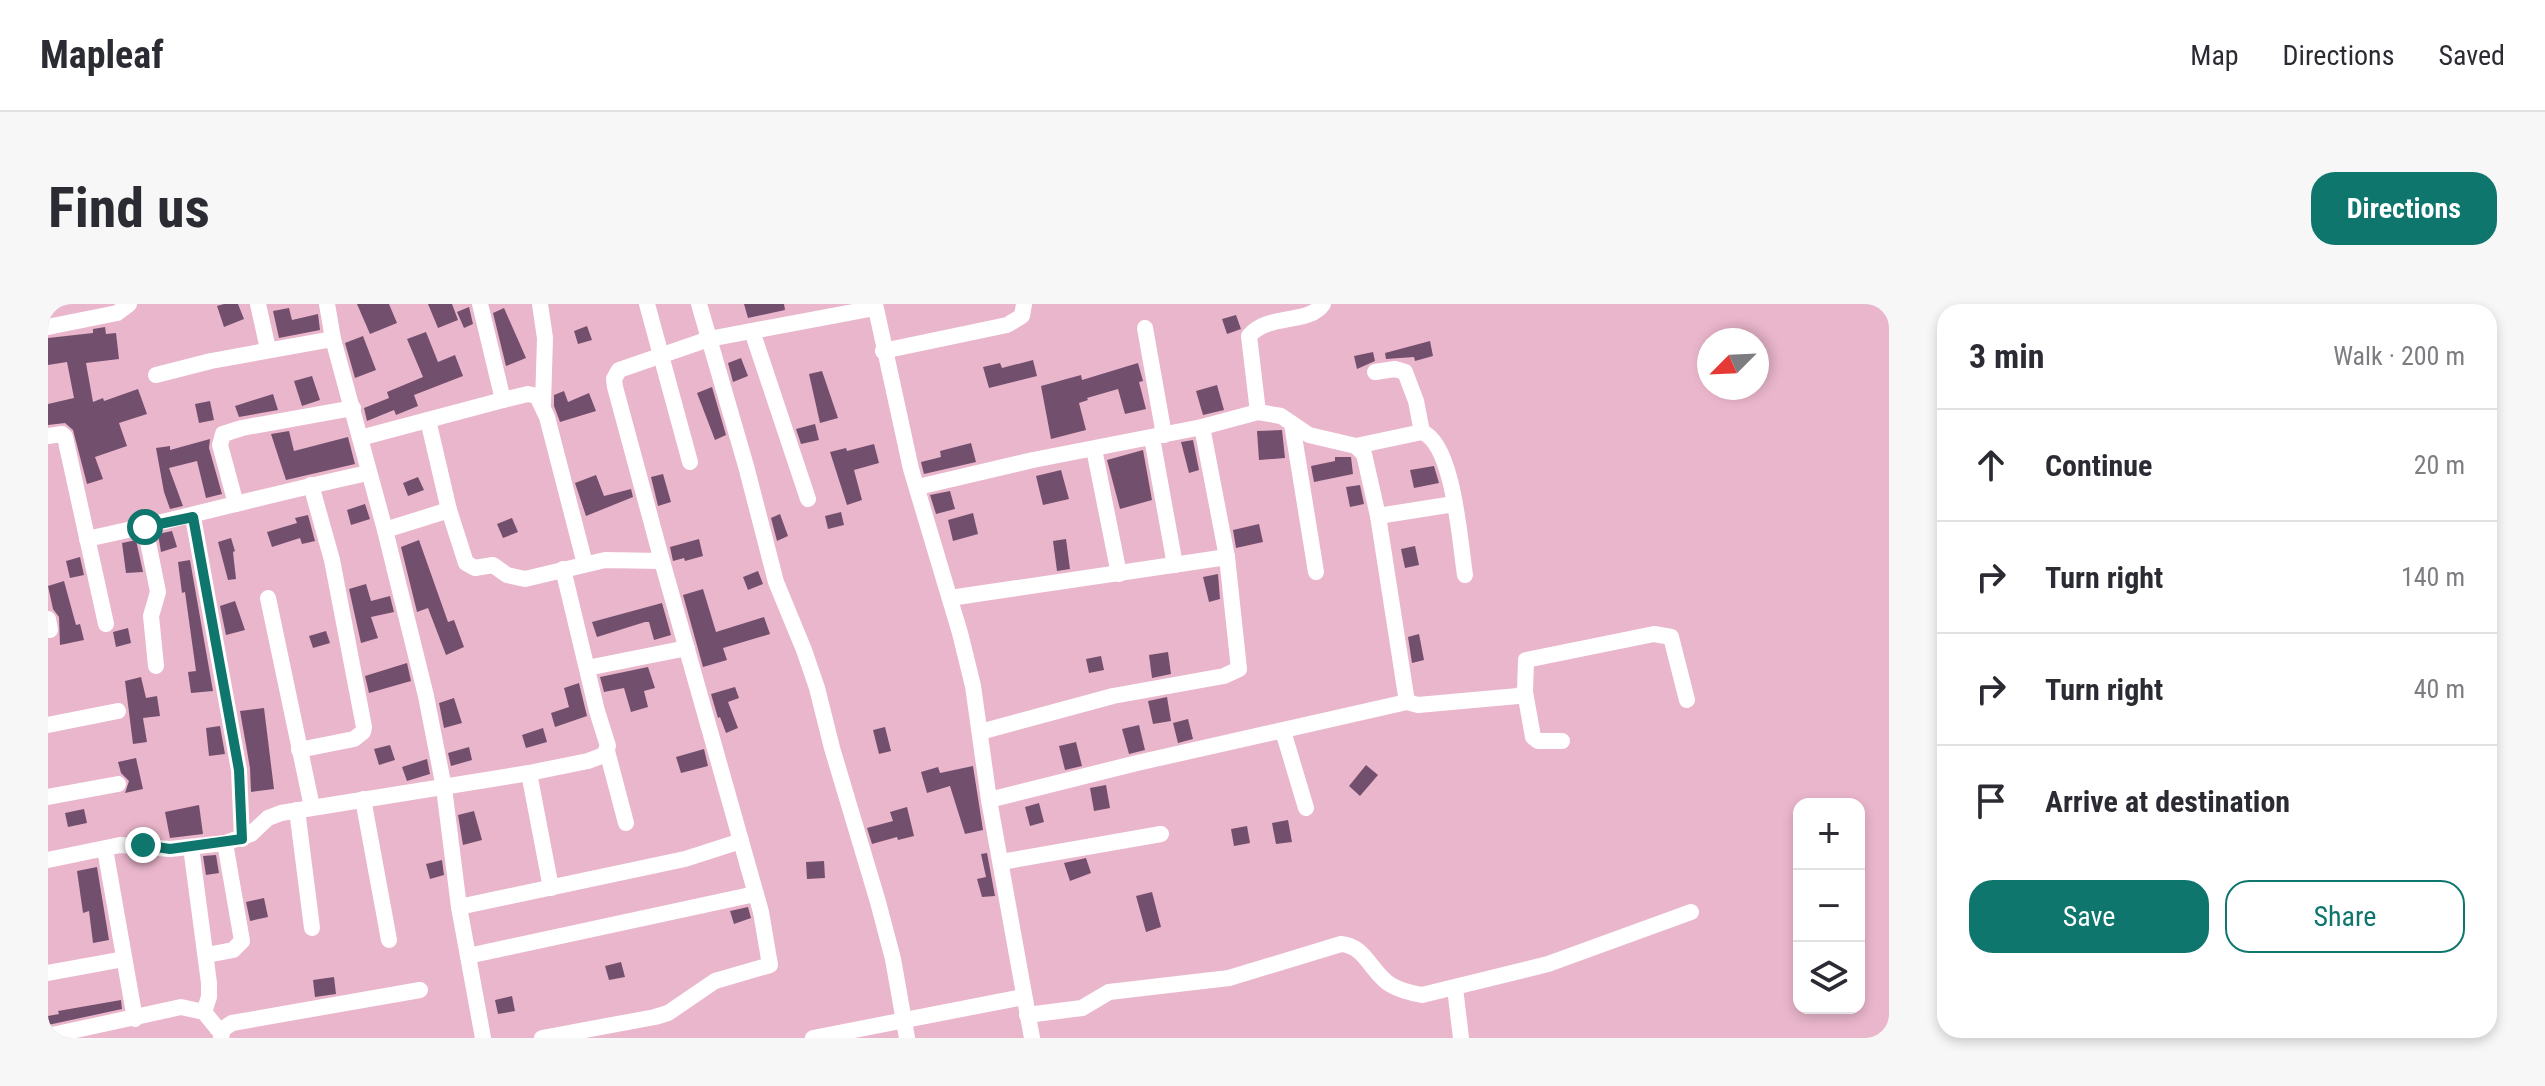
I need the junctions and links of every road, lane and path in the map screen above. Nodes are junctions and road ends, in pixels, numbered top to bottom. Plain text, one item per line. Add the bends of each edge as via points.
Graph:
1 (129, 304) edge
2 (258, 304) edge
3 (327, 304) edge
4 (480, 304) edge
5 (540, 304) edge
6 (647, 304) edge
7 (699, 304) edge
8 (1024, 304) edge
9 (1323, 304) edge
10 (875, 306) edge
11 (48, 327) edge
12 (1145, 328) dead end
13 (752, 331) junction
14 (333, 339) junction
15 (709, 339) junction
16 (268, 349) junction
17 (883, 351) junction
18 (661, 354) junction
19 (1375, 372) dead end
20 (156, 375) dead end
21 (503, 400) junction
22 (543, 404) junction
23 (353, 408) junction
24 (1258, 412) junction
25 (428, 420) junction
26 (1292, 424) junction
27 (1202, 427) junction
28 (1422, 432) junction
29 (48, 436) edge
30 (1158, 436) junction
31 (360, 438) junction
32 (1356, 446) junction
33 (1094, 449) junction
34 (690, 462) dead end
35 (368, 473) junction
36 (311, 485) junction
37 (918, 487) junction
38 (808, 499) dead end
39 (236, 504) junction
40 (1454, 504) junction
41 (449, 510) junction
42 (1378, 516) junction
43 (193, 517) junction
44 (145, 527) junction
45 (385, 530) junction
46 (87, 539) junction
47 (1227, 557) junction
48 (662, 561) junction
49 (585, 564) junction
50 (1175, 565) junction
51 (563, 569) junction
52 (1316, 572) dead end
53 (1119, 574) junction
54 (1465, 575) dead end
55 (268, 598) dead end
56 (950, 598) junction
57 (106, 624) dead end
58 (687, 648) junction
59 (156, 666) dead end
60 (587, 668) junction
61 (1525, 692) junction
62 (1687, 700) dead end
63 (1407, 702) junction
64 (118, 711) dead end
65 (48, 725) edge
66 (1283, 731) junction
67 (980, 732) junction
68 (1562, 741) dead end
69 (299, 750) junction
70 (607, 751) junction
71 (529, 773) junction
72 (118, 784) dead end
73 (444, 788) junction
74 (48, 797) edge
75 (363, 799) junction
76 (989, 800) junction
77 (304, 808) junction
78 (1306, 808) dead end
79 (626, 823) dead end
80 (1161, 834) dead end
81 (242, 839) junction
82 (741, 841) junction
83 (225, 843) junction
84 (191, 847) junction
85 (105, 849) junction
86 (48, 860) edge
87 (1001, 862) junction
88 (551, 888) junction
89 (755, 894) junction
90 (459, 907) junction
91 (1691, 912) dead end
92 (312, 928) dead end
93 (389, 940) dead end
94 (207, 955) junction
95 (468, 956) junction
96 (124, 959) junction
97 (48, 973) edge
98 (1455, 988) junction
99 (420, 990) dead end
100 (1023, 997) junction
101 (204, 1012) junction
102 (1027, 1015) junction
103 (135, 1019) junction
104 (906, 1030) edge
105 (221, 1035) edge
106 (48, 1036) edge
107 (483, 1038) edge
108 (542, 1038) edge
109 (813, 1038) edge
110 (1032, 1038) edge
111 (1461, 1038) edge

1 - 11 street via 117,313
2 - 16 street
3 - 14 street
4 - 21 street
5 - 22 street
6 - 18 street
7 - 15 street
8 - 17 street via 1022,316 1007,325
9 - 24 street via 1312,314 1265,324 1249,336
10 - 13 street
10 - 17 street
12 - 30 street
13 - 15 street
13 - 38 street
14 - 16 street
14 - 23 street
15 - 18 street
15 - 104 street via 776,582 817,688 893,959
16 - 20 street
17 - 37 street
18 - 34 street
18 - 48 street via 619,370 614,379
19 - 28 street via 1405,372
21 - 22 street via 528,394
21 - 25 street
22 - 49 street
23 - 31 street
23 - 39 street via 223,434 220,445
24 - 26 street
24 - 27 street
25 - 31 street
25 - 41 street
26 - 32 street via 1309,435
26 - 52 street
27 - 30 street
27 - 47 street
28 - 32 street
28 - 40 street via 1441,451
29 - 46 street via 65,437
30 - 33 street
30 - 50 street
31 - 35 street
32 - 42 street via 1364,454
33 - 37 street
33 - 53 street
35 - 36 street
35 - 45 street
36 - 39 street
36 - 69 street via 332,560 364,727 354,739
37 - 56 street
39 - 43 street
40 - 42 street
40 - 54 street
41 - 45 street
41 - 51 street via 470,567 493,565 516,579
42 - 63 street
43 - 44 street
43 - 81 street via 239,770
44 - 46 street
44 - 59 street via 158,592 151,616
45 - 73 street
46 - 57 street
47 - 50 street
47 - 67 street via 1239,661 1234,673 1113,696
48 - 49 street
48 - 58 street
49 - 51 street
50 - 53 street
51 - 60 street
53 - 56 street
55 - 69 street
56 - 67 street
58 - 60 street
58 - 82 street
60 - 70 street
61 - 62 street via 1524,663 1531,658 1666,634 1674,642
61 - 63 street
61 - 68 street via 1533,737
63 - 66 street
64 - 65 street
66 - 76 street
66 - 78 street
67 - 76 street
69 - 77 street
70 - 71 street via 588,761
70 - 79 street
71 - 73 street
71 - 88 street
72 - 74 street
73 - 75 street
73 - 90 street
75 - 77 street
75 - 93 street
76 - 87 street
77 - 81 street via 268,818
77 - 92 street
80 - 87 street
81 - 83 street
82 - 88 street via 685,859
82 - 89 street
83 - 84 street
83 - 94 street via 242,941 233,950
84 - 85 street via 130,844
84 - 94 street
85 - 86 street
85 - 96 street
87 - 100 street
88 - 90 street
89 - 95 street
89 - 108 street via 770,965 715,981 668,1013
90 - 95 street
91 - 98 street via 1548,964
94 - 101 street via 209,997
95 - 107 street
96 - 97 street
96 - 103 street
98 - 102 street via 1422,995 1405,992 1389,984 1353,945 1341,944 1229,978 1109,992 1082,1008
98 - 111 street
99 - 105 street via 232,1023
100 - 102 street
100 - 104 street
101 - 103 street via 181,1007
101 - 105 street
102 - 110 street
103 - 106 street
104 - 109 street

